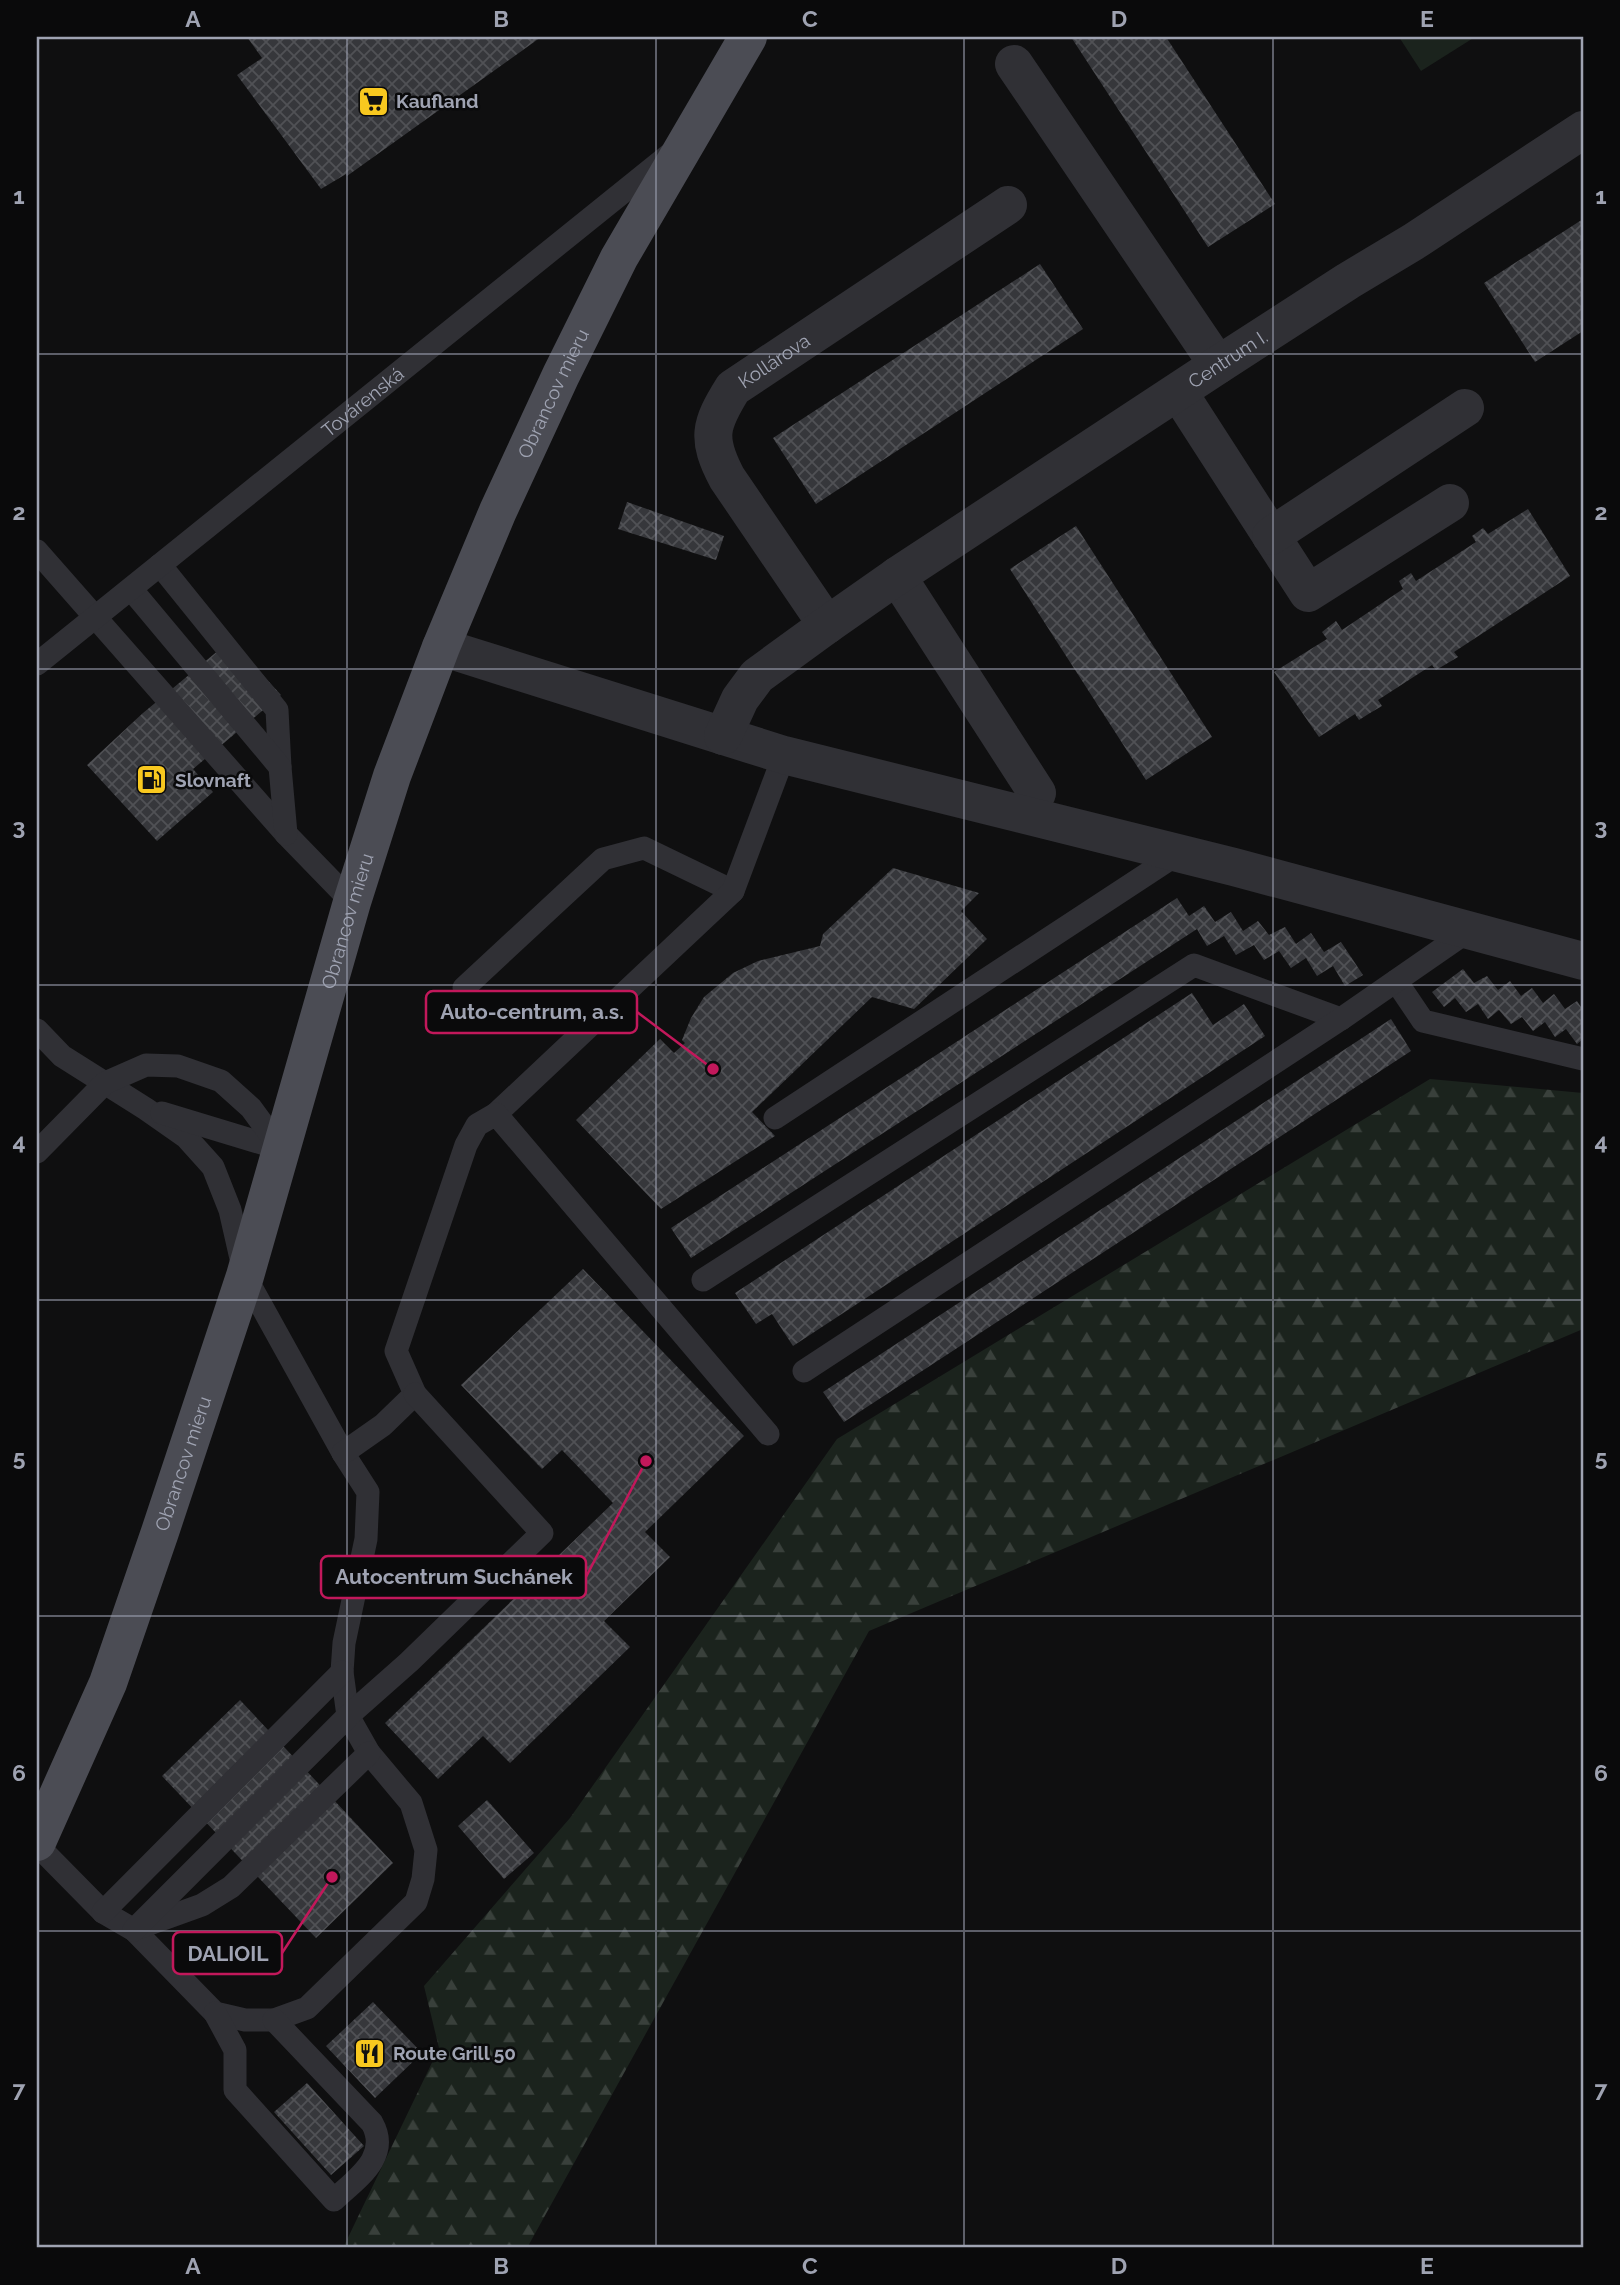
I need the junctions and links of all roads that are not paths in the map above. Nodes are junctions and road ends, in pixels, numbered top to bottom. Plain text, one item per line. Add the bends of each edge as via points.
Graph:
1 (748, 37) edge
2 (1014, 64) dead end
3 (1583, 130) edge
4 (688, 140) junction
5 (1008, 205) dead end
6 (1219, 365) junction
7 (1179, 393) junction
8 (1465, 408) dead end
9 (1450, 503) dead end
10 (1272, 536) junction
11 (37, 551) edge
12 (160, 565) junction
13 (897, 576) junction
14 (131, 589) junction
15 (95, 618) junction
16 (827, 625) junction
17 (441, 647) junction
18 (37, 664) edge
19 (723, 736) junction
20 (784, 755) junction
21 (280, 767) junction
22 (1037, 793) dead end
23 (286, 834) junction
24 (1179, 853) junction
25 (733, 891) junction
26 (352, 902) junction
27 (1468, 931) junction
28 (1583, 961) edge
29 (1396, 981) junction
30 (464, 988) dead end
31 (1341, 1019) junction
32 (37, 1030) edge
33 (1583, 1059) edge
34 (105, 1083) junction
35 (146, 1109) junction
36 (496, 1114) junction
37 (775, 1118) dead end
38 (281, 1149) junction
39 (37, 1152) edge
40 (245, 1276) junction
41 (703, 1279) dead end
42 (804, 1371) dead end
43 (415, 1394) junction
44 (768, 1434) dead end
45 (343, 1453) junction
46 (342, 1672) junction
47 (348, 1716) junction
48 (369, 1753) junction
49 (37, 1844) edge
50 (103, 1912) junction
51 (134, 1930) junction
52 (215, 2013) junction
53 (274, 2020) junction

1 - 4 main road, Obrancov mieru
2 - 6 street
3 - 6 street, Centrum I.
4 - 12 lane, Továrenská
4 - 17 main road, Obrancov mieru via 619,258 561,375
5 - 16 street, Kollárova via 733,387 716,414 712,434 716,457 727,478
6 - 7 street, Centrum I.
7 - 10 street, Centrum I.
7 - 13 street
8 - 10 street
9 - 10 street, Centrum I. via 1308,593
11 - 15 lane
12 - 14 lane, Továrenská
12 - 21 lane via 277,710
13 - 16 street
13 - 22 street
14 - 15 lane, Továrenská
14 - 21 lane
15 - 18 lane, Továrenská
15 - 23 lane
16 - 19 street via 758,676 740,699
17 - 19 street
17 - 26 main road, Obrancov mieru via 392,776
19 - 20 street
20 - 24 street
20 - 25 lane
21 - 23 lane
23 - 26 lane
24 - 27 street
24 - 37 lane
25 - 30 lane via 643,848 603,859
25 - 36 lane
26 - 38 main road, Obrancov mieru
27 - 28 street
27 - 29 lane
29 - 31 lane
29 - 33 lane via 1423,1021
31 - 41 lane via 1194,965
31 - 42 lane
32 - 34 lane via 62,1056
34 - 35 lane
34 - 38 lane via 146,1065 178,1066 221,1081 251,1108
34 - 39 lane
35 - 38 lane
35 - 40 lane via 186,1137 213,1167 230,1210
36 - 43 lane via 477,1125 466,1145 397,1351
36 - 44 lane
38 - 40 main road, Obrancov mieru
40 - 45 lane
40 - 49 main road, Obrancov mieru via 108,1683
43 - 45 lane via 383,1425
43 - 47 lane via 542,1534
45 - 46 lane via 368,1492 366,1539
46 - 47 lane
46 - 50 lane
47 - 48 lane
47 - 51 lane
48 - 51 lane via 230,1887 202,1905
48 - 53 lane via 411,1802 426,1850 416,1902 307,2008
49 - 50 lane
50 - 51 lane
51 - 52 lane
52 - 53 lane
52 - 53 lane via 235,2050 235,2090 334,2200 367,2169 379,2135 373,2123

